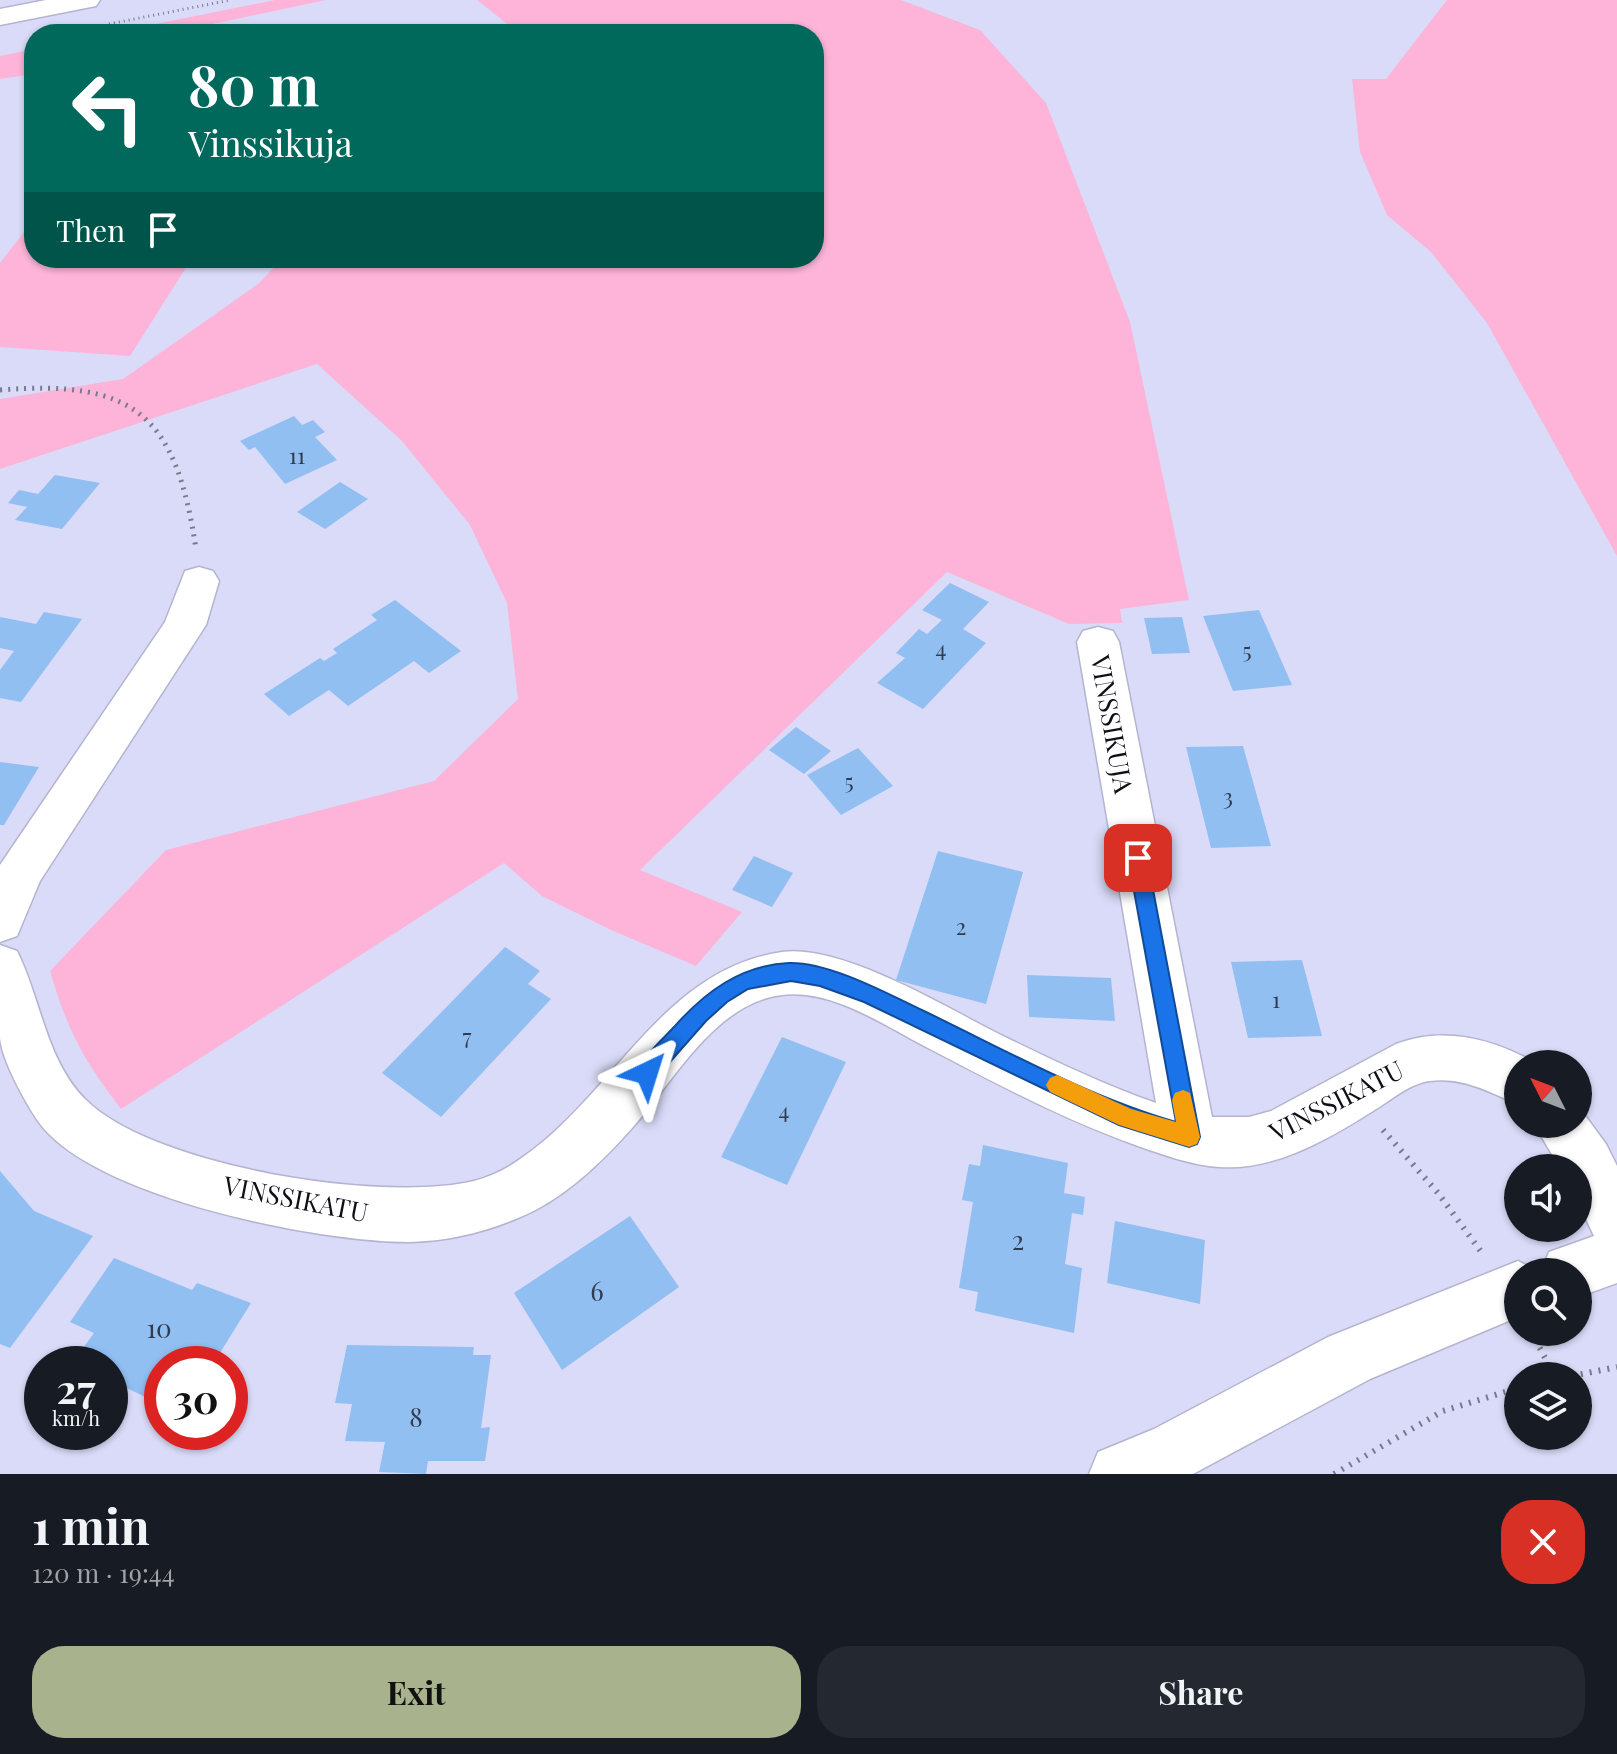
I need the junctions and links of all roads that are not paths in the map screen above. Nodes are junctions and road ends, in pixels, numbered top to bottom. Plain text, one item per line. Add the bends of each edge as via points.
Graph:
1 (87, 0) edge
2 (0, 17) edge
3 (199, 581) road end
4 (1098, 642) dead end
5 (0, 922) edge
6 (0, 966) edge
7 (1504, 1071) edge
8 (1189, 1137) junction
9 (1571, 1138) edge
10 (1617, 1225) edge
11 (1617, 1256) edge
12 (1592, 1264) edge
13 (1504, 1309) edge
14 (1120, 1474) edge

1 - 2 main road
3 - 5 main road via 185,625 23,867
4 - 8 main road, VINSSIKUJA
6 - 8 main road, VINSSIKATU via 40,1075 69,1120 112,1149 175,1174 314,1207 412,1214 478,1206 516,1192 585,1139 720,996 742,982 791,972 872,996 1127,1118
7 - 8 main road, VINSSIKATU via 1478,1061 1435,1056 1414,1060 1297,1127 1245,1143
9 - 10 main road
11 - 12 main road
13 - 14 main road via 1349,1358 1175,1451

